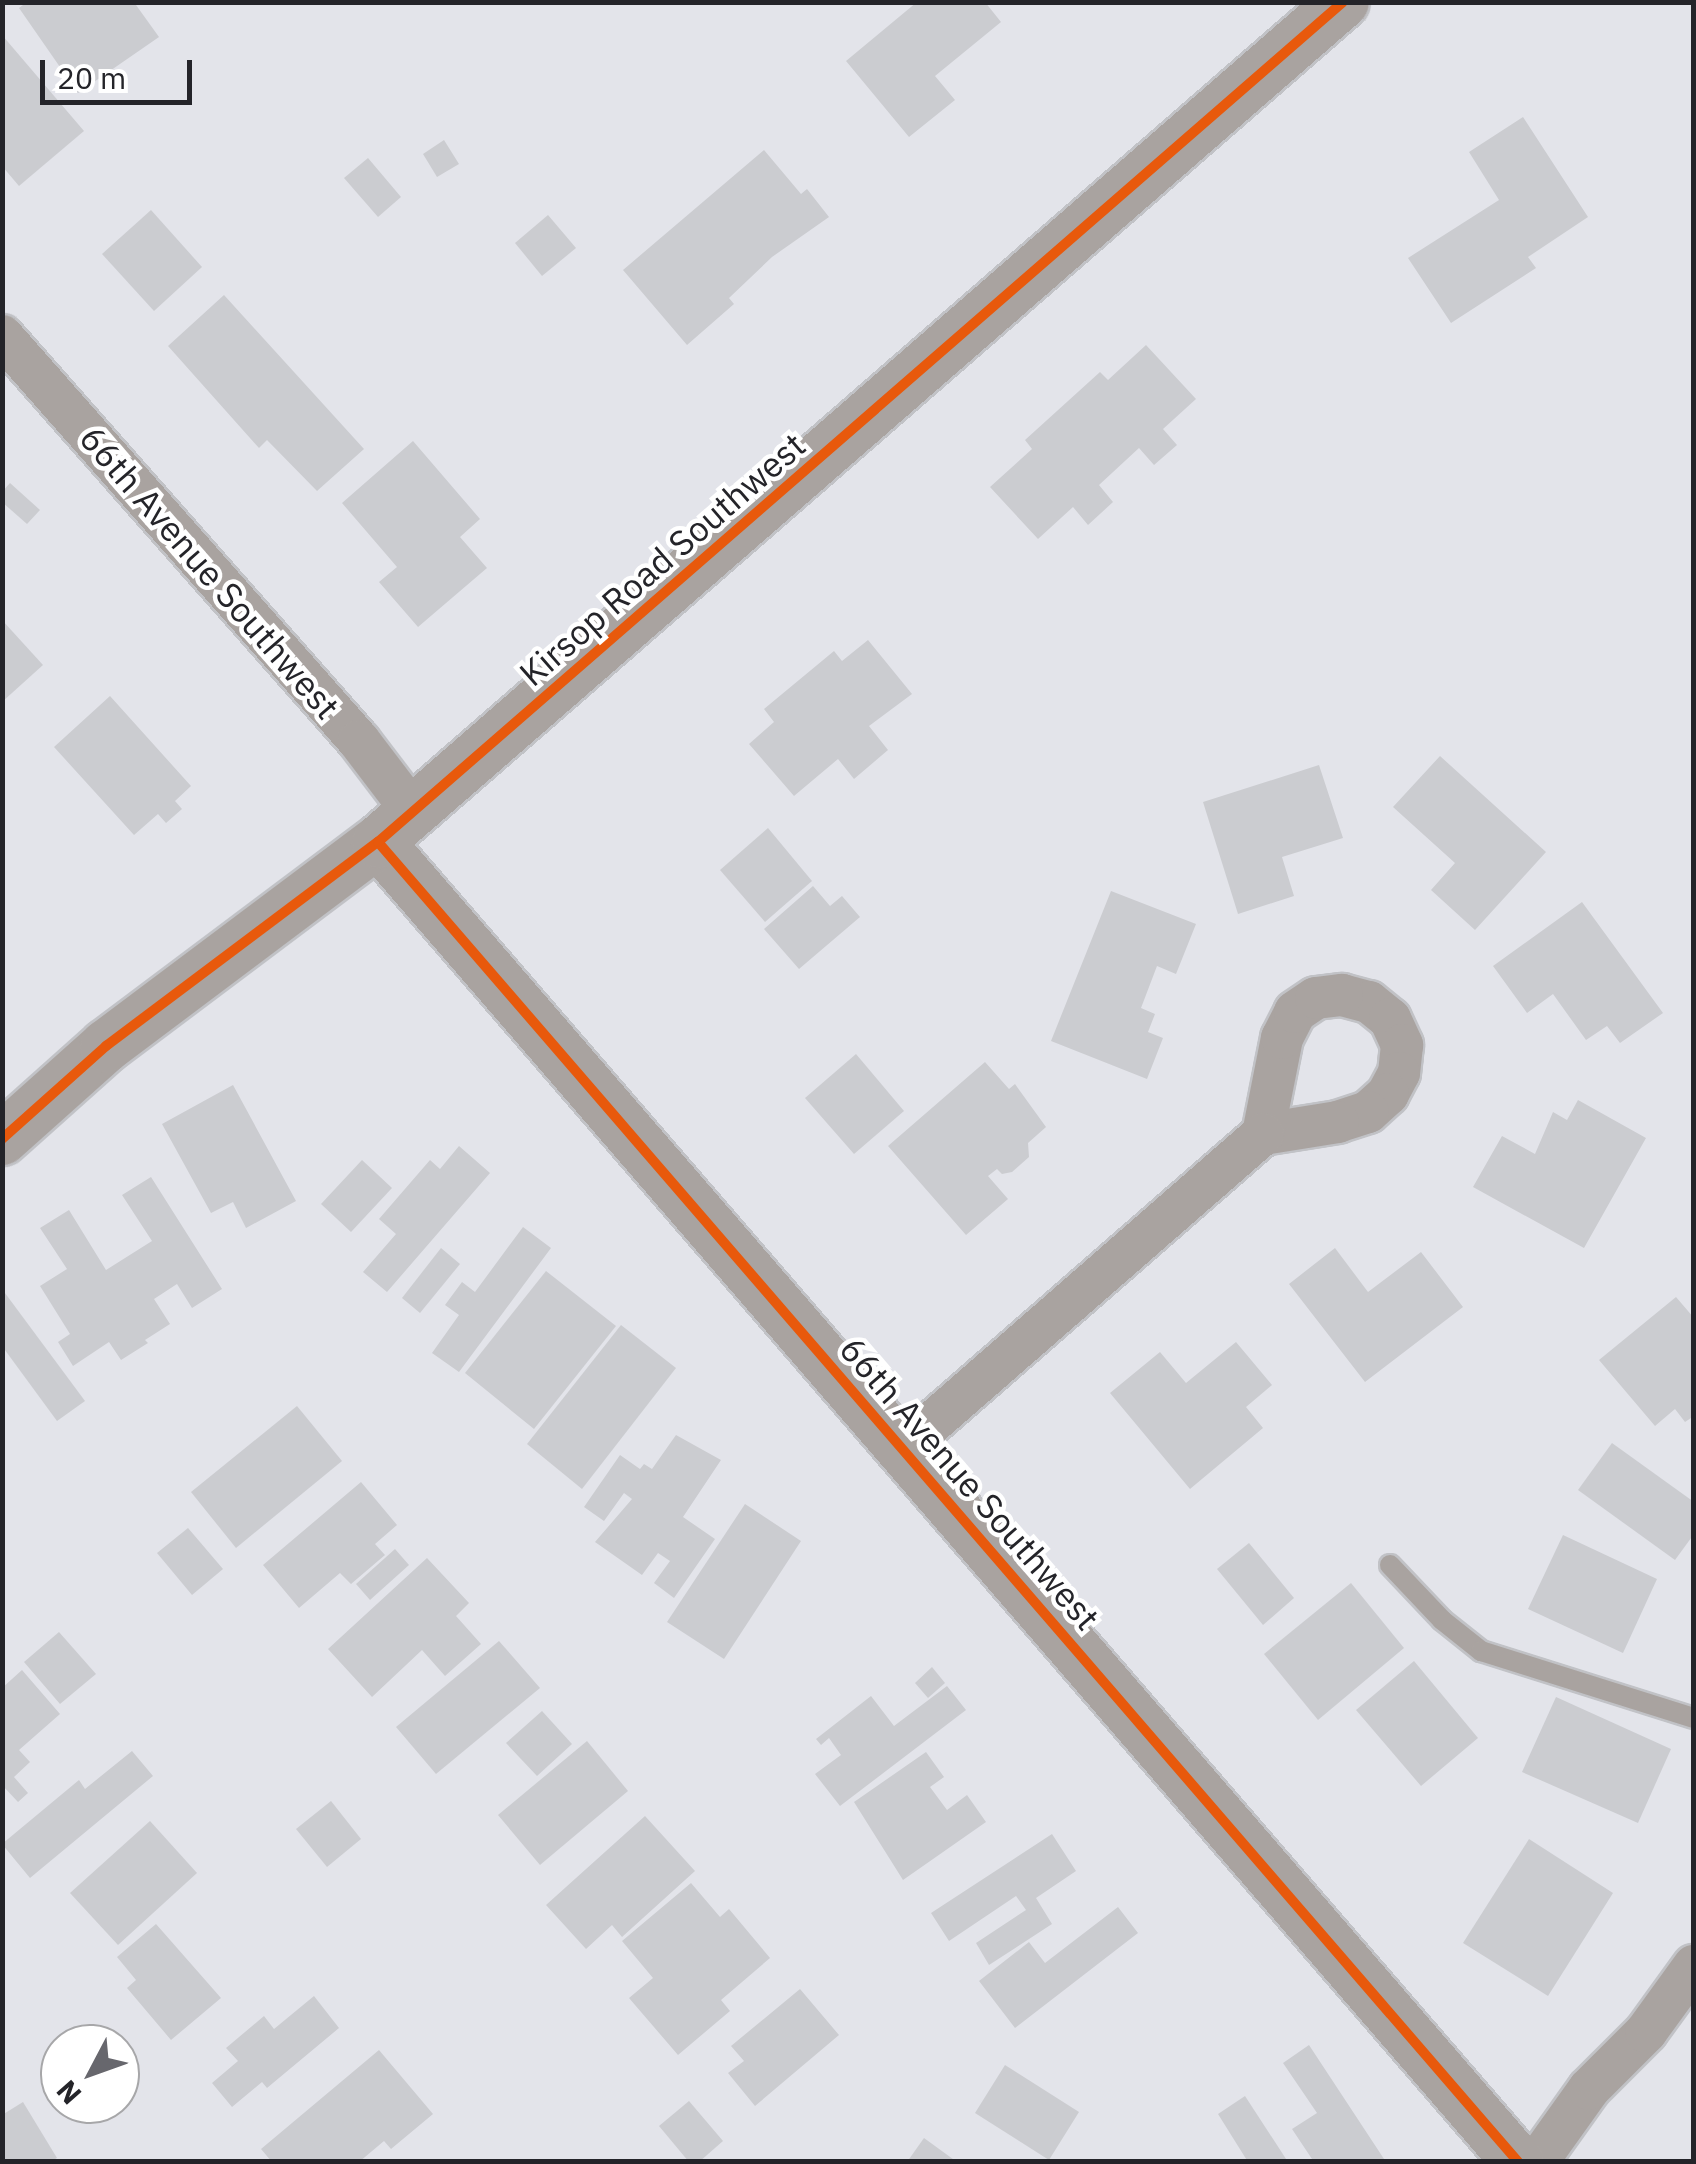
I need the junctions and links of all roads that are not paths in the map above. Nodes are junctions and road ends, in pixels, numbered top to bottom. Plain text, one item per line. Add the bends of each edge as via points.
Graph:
1 (1342, 2) edge
2 (2, 336) edge
3 (396, 827) junction
4 (1263, 1134) dead end
5 (2, 1140) edge
6 (902, 1449) junction
7 (1390, 1565) dead end
8 (1694, 1718) edge
9 (1694, 1966) edge
10 (1518, 2162) edge
11 (1537, 2162) edge

1 - 3 street, Kirsop Road Southwest
2 - 3 street, 66th Avenue Southwest via 359,741
3 - 5 street, Kirsop Road Southwest via 106,1046
3 - 6 street, 66th Avenue Southwest
4 - 6 street
6 - 10 street, 66th Avenue Southwest
7 - 8 lane via 1481,1650
9 - 11 street

